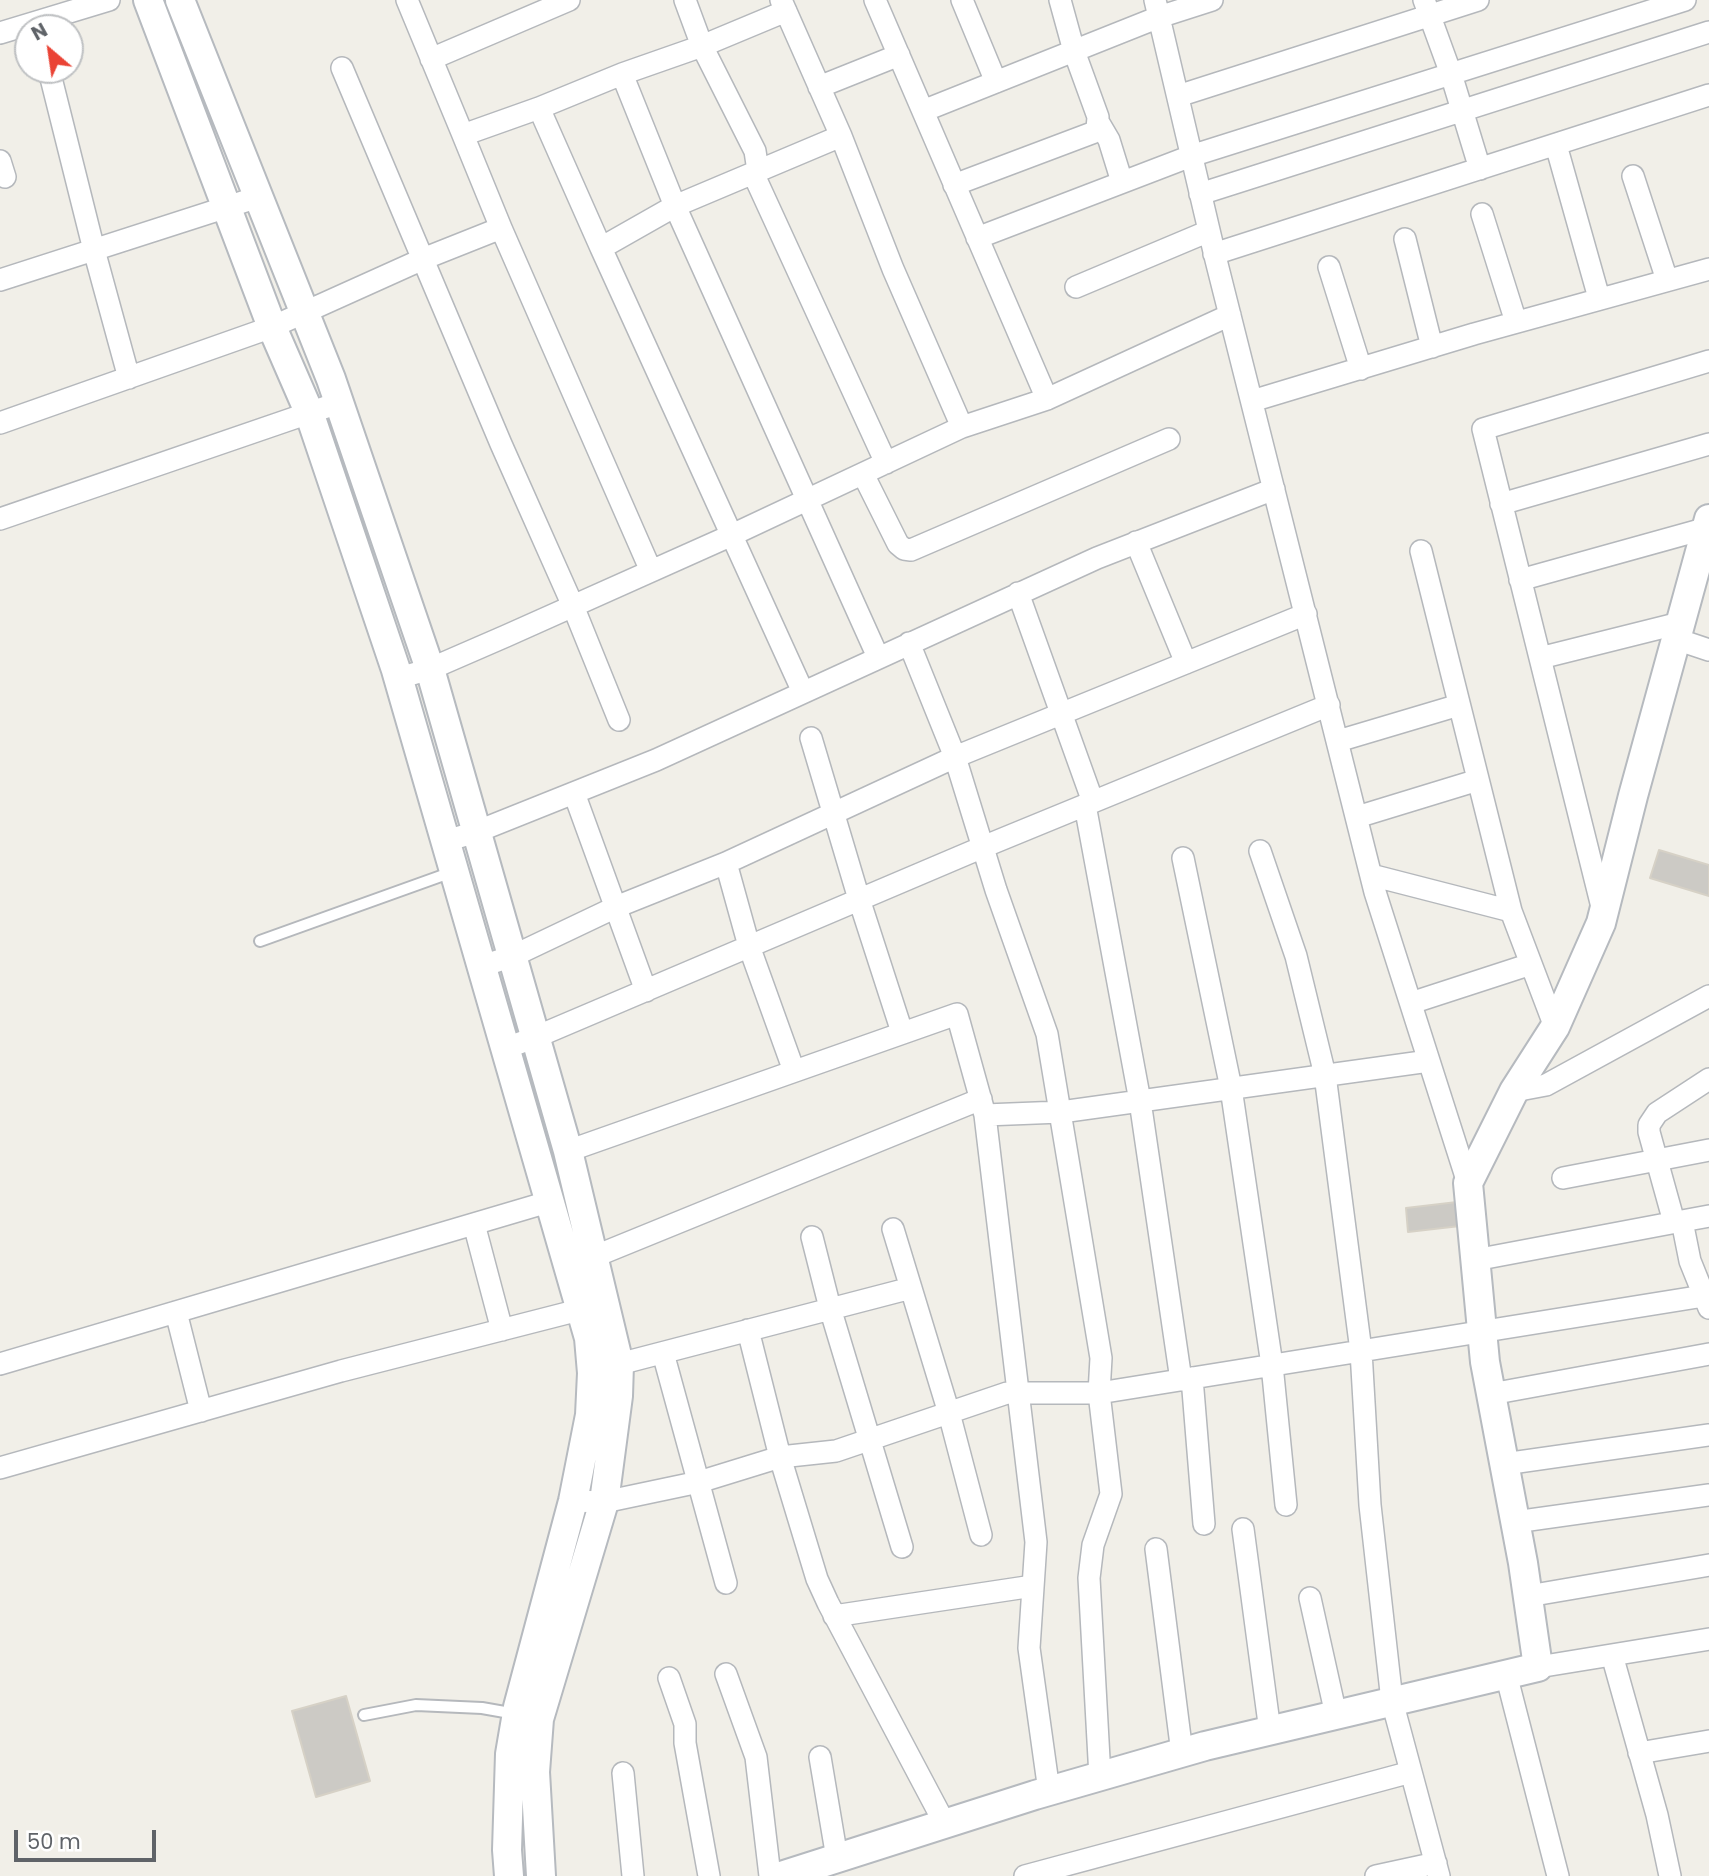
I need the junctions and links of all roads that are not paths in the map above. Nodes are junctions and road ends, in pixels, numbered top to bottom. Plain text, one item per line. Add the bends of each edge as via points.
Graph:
1 (109, 0) edge
2 (148, 0) edge
3 (180, 0) edge
4 (407, 0) edge
5 (569, 0) edge
6 (685, 0) edge
7 (875, 0) edge
8 (962, 0) edge
9 (1060, 0) edge
10 (1212, 0) edge
11 (1478, 0) edge
12 (1685, 0) edge
13 (784, 5) edge
14 (1157, 8) edge
15 (1427, 8) edge
16 (69, 14) edge
17 (1709, 32) edge
18 (702, 46) junction
19 (1073, 51) junction
20 (898, 55) junction
21 (431, 58) junction
22 (342, 68) dead end
23 (622, 74) junction
24 (1451, 74) junction
25 (996, 82) junction
26 (52, 84) edge
27 (819, 87) junction
28 (1709, 95) edge
29 (1178, 96) junction
30 (539, 108) junction
31 (1462, 110) junction
32 (923, 111) junction
33 (1099, 123) junction
34 (463, 135) junction
35 (841, 136) junction
36 (1556, 145) junction
37 (1191, 156) junction
38 (1480, 170) junction
39 (755, 172) junction
40 (1633, 176) dead end
41 (1122, 182) junction
42 (954, 185) junction
43 (1200, 194) junction
44 (258, 197) junction
45 (675, 206) junction
46 (228, 207) junction
47 (1482, 214) dead end
48 (501, 228) junction
49 (1209, 230) junction
50 (976, 238) junction
51 (1405, 239) dead end
52 (601, 248) junction
53 (94, 250) junction
54 (1214, 254) junction
55 (423, 259) junction
56 (1329, 267) dead end
57 (1709, 269) edge
58 (0, 280) edge
59 (1667, 280) junction
60 (1076, 287) dead end
61 (1600, 298) junction
62 (306, 311) junction
63 (1230, 315) junction
64 (1516, 322) junction
65 (272, 327) junction
66 (1432, 347) junction
67 (1709, 361) edge
68 (1361, 369) junction
69 (129, 377) junction
70 (1047, 399) junction
71 (1252, 401) junction
72 (338, 402) junction
73 (309, 412) junction
74 (0, 424) edge
75 (962, 427) junction
76 (1169, 439) dead end
77 (1709, 444) edge
78 (886, 463) junction
79 (863, 474) junction
80 (1274, 489) junction
81 (806, 500) junction
82 (1501, 504) junction
83 (0, 519) edge
84 (1708, 523) edge
85 (732, 535) junction
86 (1136, 542) junction
87 (1421, 551) dead end
88 (397, 569) junction
89 (651, 571) junction
90 (1520, 580) junction
91 (366, 581) junction
92 (1700, 584) edge
93 (1018, 593) junction
94 (573, 606) junction
95 (1307, 614) junction
96 (1678, 631) junction
97 (909, 643) junction
98 (1709, 650) edge
99 (878, 657) junction
100 (1540, 657) junction
101 (1186, 663) junction
102 (430, 669) junction
103 (399, 678) junction
104 (803, 692) junction
105 (1329, 705) junction
106 (1459, 705) junction
107 (1063, 714) junction
108 (619, 720) dead end
109 (811, 738) dead end
110 (1338, 741) junction
111 (955, 757) junction
112 (1478, 780) junction
113 (574, 793) junction
114 (1089, 804) junction
115 (832, 814) junction
116 (1357, 817) junction
117 (476, 832) junction
118 (446, 841) junction
119 (983, 847) junction
120 (1260, 851) dead end
121 (1183, 858) dead end
122 (726, 863) junction
123 (455, 871) junction
124 (1371, 875) junction
125 (859, 900) junction
126 (616, 907) junction
127 (1511, 911) junction
128 (1603, 913) junction
129 (260, 941) dead end
130 (749, 946) junction
131 (513, 956) junction
132 (1531, 964) junction
133 (482, 966) junction
134 (646, 991) junction
135 (1709, 996) edge
136 (1411, 1003) junction
137 (1555, 1027) junction
138 (902, 1032) junction
139 (536, 1037) junction
140 (506, 1048) junction
141 (1429, 1061) junction
142 (794, 1071) junction
143 (1325, 1075) junction
144 (1709, 1079) edge
145 (1231, 1088) junction
146 (1514, 1091) junction
147 (1140, 1101) junction
148 (983, 1107) junction
149 (1061, 1112) junction
150 (531, 1134) junction
151 (564, 1138) junction
152 (1709, 1150) edge
153 (1657, 1161) junction
154 (1563, 1178) dead end
155 (1468, 1183) junction
156 (548, 1202) junction
157 (1709, 1216) edge
158 (1678, 1221) junction
159 (474, 1224) junction
160 (893, 1229) dead end
161 (812, 1237) dead end
162 (1475, 1260) junction
163 (581, 1262) junction
164 (911, 1288) junction
165 (1707, 1300) edge
166 (830, 1308) junction
167 (579, 1310) junction
168 (176, 1312) junction
169 (502, 1330) junction
170 (748, 1330) junction
171 (1482, 1332) junction
172 (1361, 1351) junction
173 (663, 1353) junction
174 (1709, 1354) edge
175 (0, 1364) edge
176 (1272, 1365) junction
177 (605, 1366) junction
178 (1187, 1379) junction
179 (1017, 1393) junction
180 (1099, 1393) junction
181 (1491, 1394) junction
182 (201, 1411) junction
183 (948, 1413) junction
184 (1709, 1435) edge
185 (869, 1439) junction
186 (780, 1457) junction
187 (1504, 1464) junction
188 (0, 1468) edge
189 (699, 1482) junction
190 (1709, 1495) edge
191 (573, 1501) junction
192 (604, 1502) junction
193 (1286, 1505) dead end
194 (1516, 1522) junction
195 (1204, 1524) dead end
196 (1243, 1529) dead end
197 (981, 1535) dead end
198 (902, 1547) dead end
199 (1156, 1549) dead end
200 (1709, 1565) edge
201 (726, 1583) dead end
202 (1033, 1586) junction
203 (1528, 1596) junction
204 (1310, 1598) dead end
205 (834, 1616) junction
206 (1709, 1639) edge
207 (1612, 1654) junction
208 (1538, 1667) junction
209 (726, 1674) dead end
210 (1506, 1674) junction
211 (669, 1678) dead end
212 (1392, 1702) junction
213 (363, 1715) dead end
214 (1336, 1715) junction
215 (528, 1717) junction
216 (1270, 1731) junction
217 (1709, 1741) edge
218 (1182, 1753) junction
219 (1639, 1753) junction
220 (820, 1757) dead end
221 (1411, 1772) junction
222 (623, 1773) dead end
223 (1100, 1777) junction
224 (1049, 1791) junction
225 (946, 1824) junction
226 (837, 1858) junction
227 (1438, 1870) edge
228 (509, 1876) edge
229 (541, 1876) edge
230 (634, 1876) edge
231 (709, 1876) edge
232 (770, 1876) edge
233 (781, 1876) edge
234 (1025, 1876) edge
235 (1376, 1876) edge
236 (1558, 1876) edge
237 (1670, 1876) edge

1 - 16 street
2 - 46 main road
3 - 44 main road
4 - 21 street
5 - 21 street
6 - 18 street
7 - 20 street
8 - 25 street
9 - 19 street
10 - 14 street
11 - 15 street
12 - 24 street
13 - 18 street
13 - 27 street
14 - 19 street
14 - 29 street
15 - 24 street
15 - 29 street
17 - 31 street
18 - 23 street
18 - 39 street via 755,151
19 - 25 street
19 - 33 street
20 - 27 street
20 - 32 street
21 - 34 street
22 - 55 street
23 - 30 street
23 - 45 street
24 - 31 street
24 - 37 street
25 - 32 street
26 - 53 street
27 - 35 street
28 - 36 street
29 - 37 street
30 - 34 street
30 - 52 street
31 - 38 street
31 - 43 street
32 - 42 street
33 - 41 street
33 - 42 street via 1092,133
34 - 48 street
35 - 39 street
35 - 75 street
36 - 38 street
36 - 61 street
37 - 41 street
37 - 43 street
38 - 54 street
39 - 45 street
39 - 78 street
40 - 59 street
41 - 50 street
42 - 50 street
43 - 49 street
44 - 46 street
44 - 62 main road
45 - 52 street
45 - 81 street
46 - 53 street
46 - 65 main road
47 - 64 street
48 - 55 street
48 - 89 street
49 - 54 street
49 - 60 street
50 - 70 street
51 - 66 street
52 - 85 street
53 - 58 street
53 - 69 street
54 - 63 street
55 - 62 street
55 - 94 street
56 - 68 street
57 - 59 street
59 - 61 street
61 - 64 street
62 - 65 street
62 - 72 main road
63 - 70 street
63 - 71 street
64 - 66 street
65 - 69 street
65 - 73 main road
66 - 68 street
67 - 82 street via 1483,429
68 - 71 street
69 - 74 street
70 - 75 street
71 - 80 street
72 - 73 street
72 - 88 main road
73 - 83 street
73 - 91 main road
75 - 78 street
76 - 79 street via 911,550 898,544
77 - 82 street
78 - 79 street
79 - 81 street
80 - 86 street
80 - 95 street
81 - 85 street
81 - 99 street
82 - 90 street
84 - 90 street
84 - 92 main road
85 - 89 street
85 - 104 street
86 - 93 street
86 - 101 street
87 - 106 street
88 - 91 main road
88 - 102 main road
89 - 94 street
90 - 100 street
91 - 103 main road
92 - 96 main road
93 - 97 street
93 - 107 street
94 - 102 street
94 - 108 street
95 - 101 street
95 - 105 street
96 - 98 street
96 - 100 street
96 - 128 main road
97 - 99 street
97 - 111 street
99 - 104 street
100 - 128 street
101 - 107 street
102 - 103 street
102 - 117 main road
103 - 118 main road
104 - 113 street
105 - 110 street
105 - 114 street
106 - 110 street
106 - 112 street
107 - 111 street
107 - 114 street
109 - 115 street
110 - 116 street
111 - 115 street
111 - 119 street
112 - 116 street
112 - 127 street
113 - 117 street
113 - 126 street
114 - 119 street
114 - 147 street
115 - 122 street
115 - 125 street
116 - 124 street
117 - 118 street
117 - 131 main road
118 - 123 main road
119 - 125 street
119 - 149 street via 1047,1034
120 - 143 street via 1296,956
121 - 145 street
122 - 126 street
122 - 130 street
123 - 129 lane
123 - 133 main road
124 - 127 street
124 - 136 street
125 - 130 street
125 - 138 street
126 - 131 street
126 - 134 street
127 - 132 street
128 - 137 main road
130 - 134 street
130 - 142 street
131 - 133 street
131 - 139 main road
132 - 136 street
132 - 137 street
133 - 140 main road
134 - 139 street
135 - 146 street via 1546,1085
136 - 141 street
137 - 146 main road
138 - 142 street
138 - 148 street via 957,1014
139 - 140 street
139 - 151 main road
140 - 150 main road
141 - 143 street
141 - 155 street
142 - 151 street
143 - 145 street
143 - 172 street
144 - 153 street via 1652,1119 1649,1132
145 - 147 street
145 - 176 street
146 - 155 main road
147 - 149 street
147 - 178 street
148 - 149 street
148 - 163 street
148 - 179 street
149 - 180 street via 1101,1358
150 - 151 main road
150 - 156 main road
151 - 163 main road
152 - 153 street
153 - 154 street
153 - 158 street
155 - 162 main road
156 - 159 street
156 - 163 main road
157 - 158 street
158 - 162 street
158 - 165 street
159 - 168 street
159 - 169 street
160 - 164 street
161 - 166 street
162 - 171 main road
163 - 167 main road
163 - 177 main road
164 - 166 street
164 - 183 street
165 - 171 street
166 - 170 street
166 - 185 street
167 - 169 street
167 - 177 main road
168 - 175 street
168 - 182 street
169 - 182 street
170 - 173 street
170 - 186 street
171 - 172 street
171 - 181 main road
172 - 176 street
172 - 212 street via 1370,1505
173 - 177 street
173 - 189 street
174 - 181 street
176 - 178 street
176 - 193 street
177 - 191 main road
177 - 192 main road via 618,1396
178 - 180 street
178 - 195 street
179 - 180 street
179 - 183 street
179 - 202 street via 1036,1542
180 - 223 street via 1111,1494 1093,1545 1089,1578
181 - 187 main road
182 - 188 street
183 - 185 street
183 - 197 street
184 - 187 street
185 - 186 street via 836,1451
185 - 198 street
186 - 189 street
186 - 205 street via 817,1579
187 - 194 main road
189 - 192 street
189 - 201 street
190 - 194 street
191 - 192 street
191 - 215 main road
192 - 215 main road
194 - 203 main road
196 - 216 street
199 - 218 street
200 - 203 street
202 - 205 street
202 - 224 street via 1028,1648
203 - 208 main road
204 - 214 street
205 - 225 street
206 - 207 street
207 - 208 street
207 - 219 street
208 - 210 main road
209 - 232 street via 756,1757
210 - 212 main road
210 - 236 street
211 - 231 street via 685,1724
212 - 214 main road
212 - 221 street
213 - 215 lane via 416,1706 482,1708
214 - 216 main road
215 - 228 main road via 510,1754
215 - 229 main road
216 - 218 main road
217 - 219 street
218 - 223 main road
219 - 237 street
220 - 226 street
221 - 227 street
221 - 234 street
222 - 230 street
223 - 224 main road
224 - 225 main road
225 - 226 main road
226 - 233 main road
227 - 235 street

